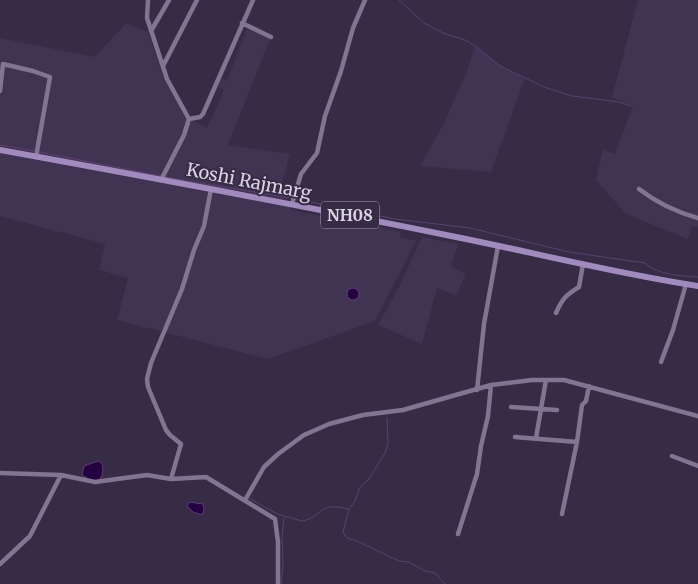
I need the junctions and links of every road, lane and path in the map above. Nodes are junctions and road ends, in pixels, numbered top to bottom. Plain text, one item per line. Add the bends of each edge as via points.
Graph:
1 (148, 0) edge
2 (169, 0) edge
3 (198, 0) edge
4 (253, 0) edge
5 (365, 0) edge
6 (242, 24) junction
7 (152, 31) junction
8 (271, 38) dead end
9 (163, 66) junction
10 (0, 90) edge
11 (189, 119) junction
12 (0, 150) edge
13 (36, 157) junction
14 (161, 180) junction
15 (211, 189) junction
16 (640, 189) dead end
17 (293, 200) junction
18 (698, 218) edge
19 (498, 246) junction
20 (583, 264) junction
21 (686, 284) junction
22 (698, 286) edge
23 (556, 313) dead end
24 (661, 362) dead end
25 (546, 380) junction
26 (491, 385) junction
27 (589, 386) junction
28 (477, 390) junction
29 (512, 406) dead end
30 (540, 410) junction
31 (558, 410) dead end
32 (698, 416) edge
33 (515, 437) dead end
34 (536, 438) junction
35 (577, 442) junction
36 (672, 456) dead end
37 (698, 466) edge
38 (0, 473) edge
39 (61, 475) junction
40 (171, 479) junction
41 (245, 500) junction
42 (562, 514) dead end
43 (458, 534) dead end
44 (0, 564) edge
45 (278, 584) edge

1 - 7 street via 147,18
2 - 7 street
3 - 9 street
4 - 6 street
5 - 17 street via 353,28 316,153 301,174
6 - 8 street
6 - 11 street via 203,114
7 - 9 street
9 - 11 street
10 - 13 street via 3,64 50,78
11 - 14 street
12 - 13 main road, Koshi Rajmarg / NH08
13 - 14 main road, Koshi Rajmarg / NH08
14 - 15 main road, Koshi Rajmarg / NH08
15 - 17 main road, Koshi Rajmarg / NH08
15 - 40 street via 204,226 147,380 166,430 181,445
16 - 18 street via 673,210
17 - 19 main road, Koshi Rajmarg / NH08
19 - 20 main road, Koshi Rajmarg / NH08
19 - 28 street via 484,324
20 - 21 main road, Koshi Rajmarg / NH08
20 - 23 street via 579,287 561,301
21 - 22 main road, Koshi Rajmarg / NH08
21 - 24 street
25 - 26 street
25 - 27 street
25 - 30 street
26 - 28 street
26 - 43 street via 477,474
27 - 32 street
27 - 35 street via 582,405
28 - 41 street via 403,410 363,415 304,434 264,467
29 - 30 street
30 - 31 street
30 - 34 street
33 - 34 street
34 - 35 street
35 - 42 street
36 - 37 street
38 - 39 street
39 - 40 street via 95,482 147,475
39 - 44 street via 30,536
40 - 41 street via 206,477
41 - 45 street via 275,520

